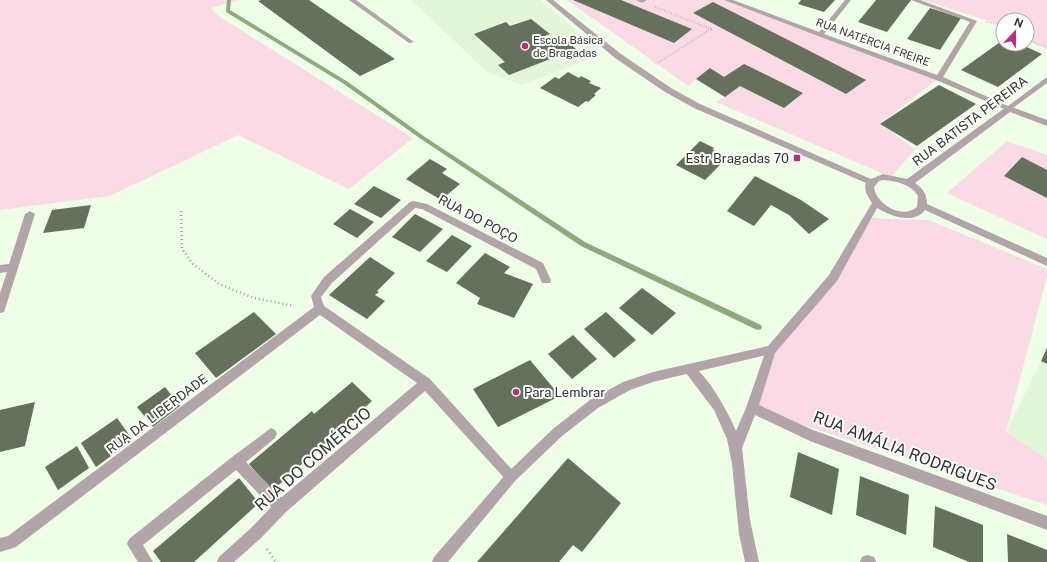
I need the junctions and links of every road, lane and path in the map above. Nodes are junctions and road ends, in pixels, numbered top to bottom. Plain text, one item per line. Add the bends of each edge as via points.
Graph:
1 (352, 0) edge
2 (550, 0) edge
3 (641, 0) edge
4 (727, 0) edge
5 (848, 0) edge
6 (914, 0) edge
7 (974, 21) junction
8 (995, 24) edge
9 (820, 35) junction
10 (411, 42) dead end
11 (1035, 43) edge
12 (1047, 48) edge
13 (642, 74) junction
14 (939, 78) junction
15 (1047, 79) edge
16 (1009, 108) junction
17 (1047, 123) edge
18 (871, 182) junction
19 (908, 183) junction
20 (876, 203) junction
21 (922, 206) junction
22 (180, 211) dead end
23 (30, 214) dead end
24 (1047, 262) edge
25 (13, 267) junction
26 (0, 269) edge
27 (546, 280) dead end
28 (0, 309) edge
29 (320, 309) junction
30 (771, 350) junction
31 (689, 369) junction
32 (426, 384) junction
33 (752, 408) junction
34 (271, 434) dead end
35 (735, 449) junction
36 (236, 461) junction
37 (511, 477) junction
38 (281, 508) junction
39 (1047, 523) edge
40 (5, 544) edge
41 (146, 562) edge
42 (224, 562) edge
43 (439, 562) edge
44 (752, 562) edge

1 - 10 street
2 - 13 street
3 - 13 path via 711,29
4 - 9 street, RUA NATÉRCIA FREIRE
5 - 9 street
6 - 7 street
7 - 8 path
7 - 14 street
9 - 14 street, RUA NATÉRCIA FREIRE
11 - 12 path
13 - 18 street via 697,106
14 - 16 street, RUA NATÉRCIA FREIRE
15 - 16 street, RUA BATISTA PEREIRA
16 - 17 street, RUA NATÉRCIA FREIRE
16 - 19 street, RUA BATISTA PEREIRA
18 - 19 street via 883,177 900,179
18 - 20 street via 868,192
19 - 21 street via 921,194
20 - 21 street via 903,214 918,211
20 - 30 street via 832,278
21 - 24 street
22 - 29 path via 182,249 193,264 219,284 254,298 285,306
23 - 25 street
25 - 26 street
25 - 28 street
27 - 29 street, RUA DO POÇO via 540,266 424,206 413,204 328,280 316,296
29 - 32 street
29 - 40 street, RUA DA LIBERDADE
30 - 31 street
30 - 33 street
31 - 35 street via 714,399
31 - 37 street via 627,386 594,404 558,432
32 - 37 street
32 - 38 street, RUA DO COMÉRCIO
33 - 35 street
33 - 39 street, RUA AMÁLIA RODRIGUES via 810,434
34 - 36 street
35 - 44 street via 746,540
36 - 38 street
36 - 41 street via 134,544
37 - 43 street
38 - 42 street, RUA DO COMÉRCIO

